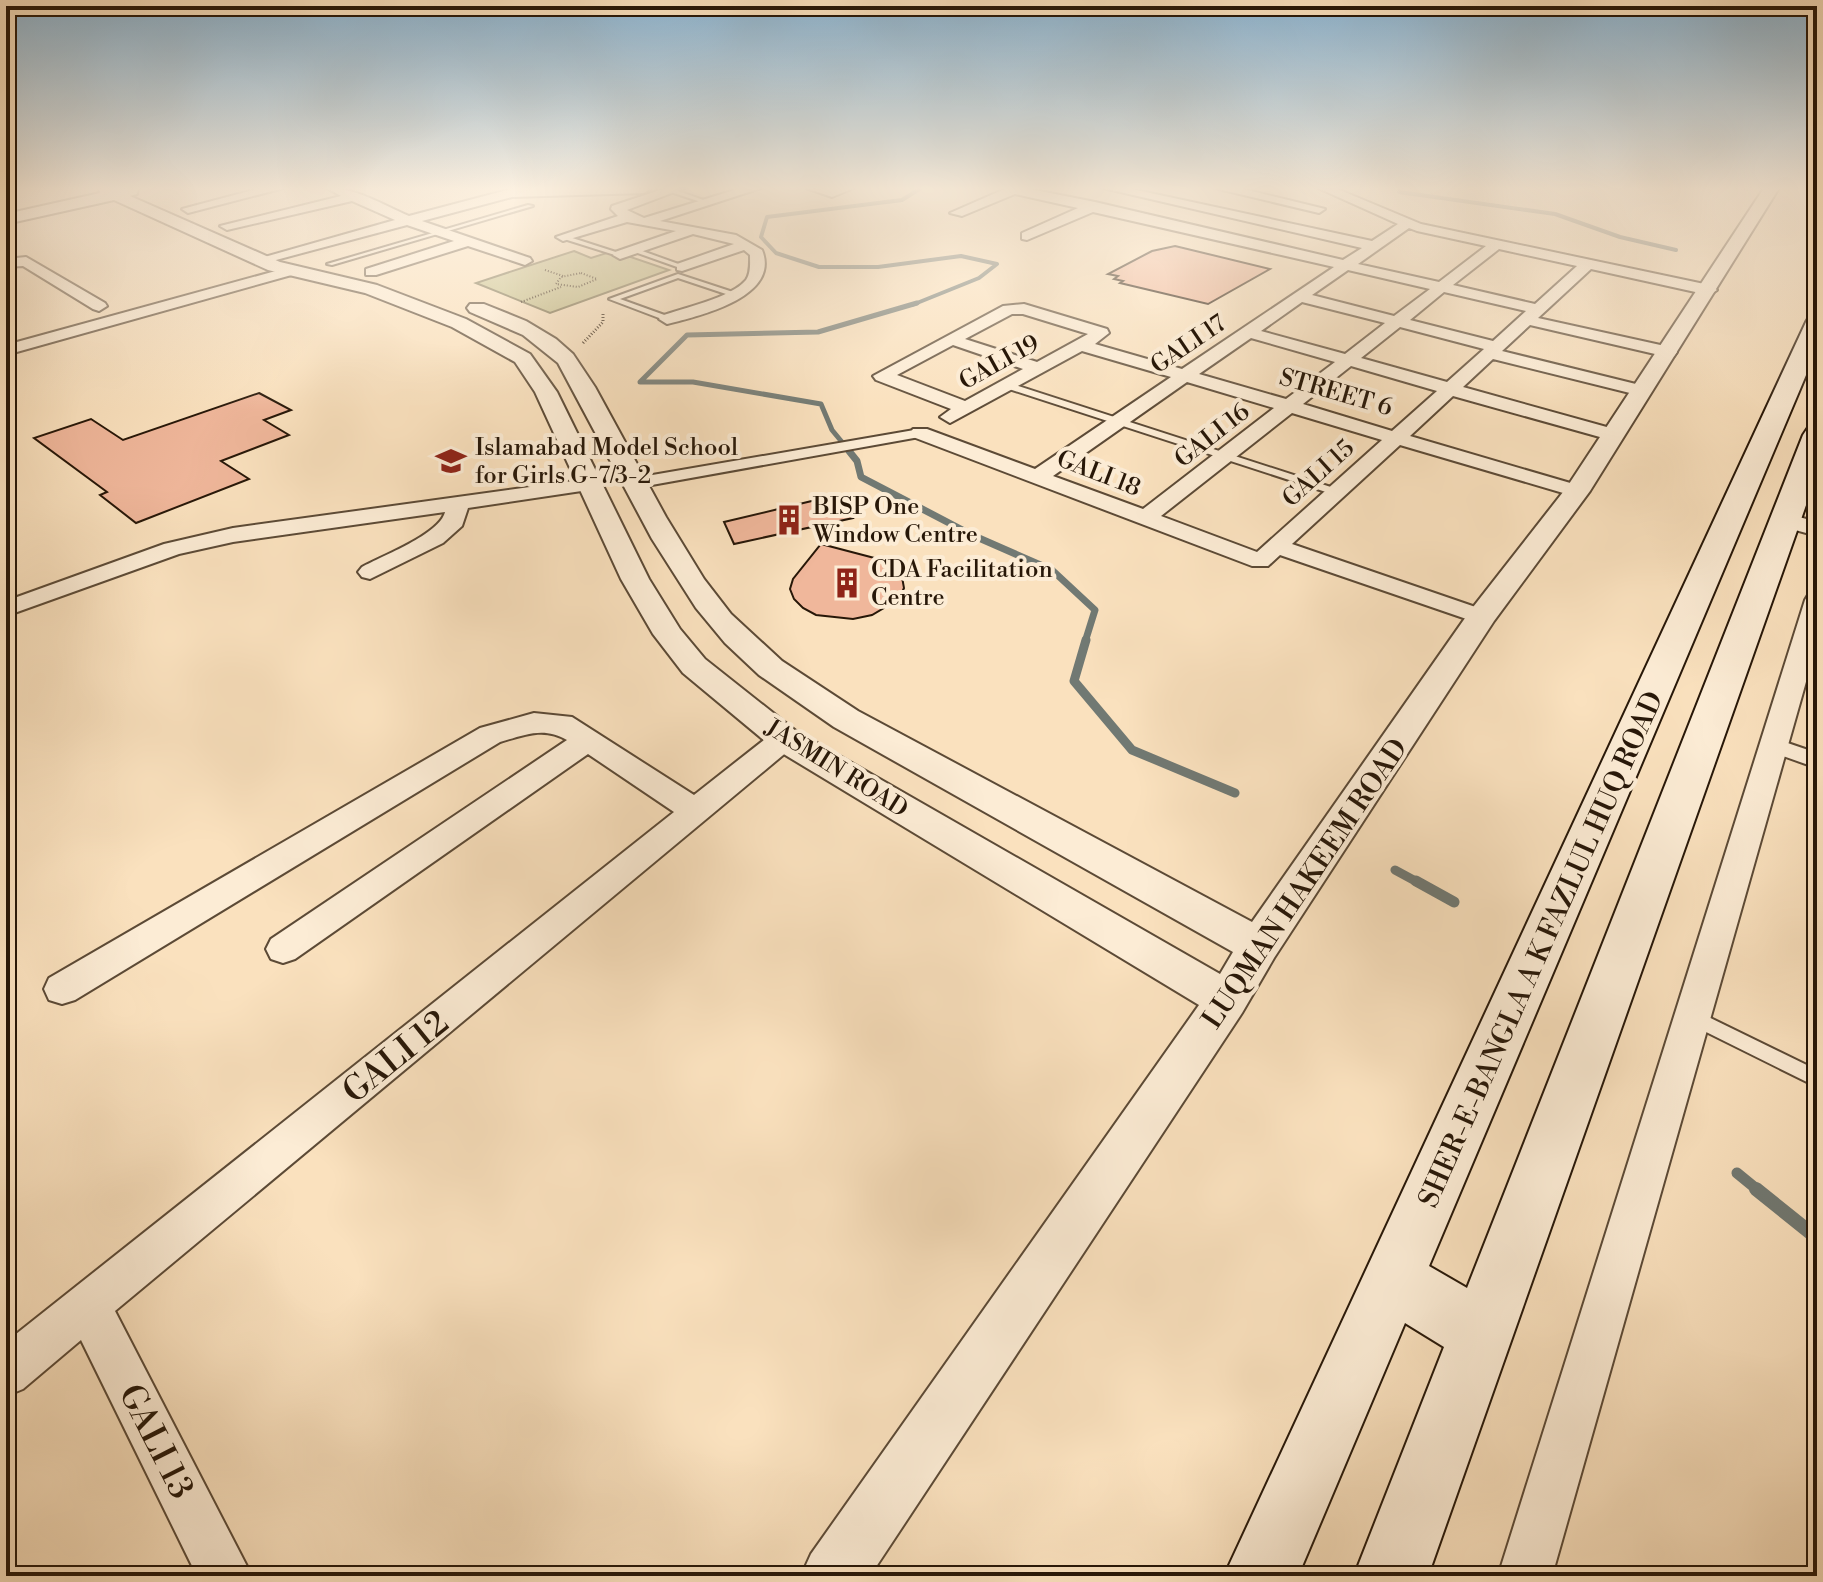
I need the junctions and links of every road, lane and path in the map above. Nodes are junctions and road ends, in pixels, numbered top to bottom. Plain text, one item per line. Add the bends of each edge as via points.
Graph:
1 (27, 262) edge
2 (290, 262) junction
3 (338, 262) edge
4 (403, 262) edge
5 (662, 262) edge
6 (697, 262) edge
7 (756, 262) edge
8 (1331, 262) edge
9 (1350, 262) edge
10 (1474, 262) edge
11 (1583, 262) edge
12 (1726, 262) edge
13 (1589, 263) junction
14 (330, 264) junction
15 (1345, 265) junction
16 (682, 267) joint
17 (545, 270) dead end
18 (371, 272) junction
19 (564, 276) junction
20 (561, 287) junction
21 (1442, 287) junction
22 (1709, 290) junction
23 (735, 294) junction
24 (1300, 297) junction
25 (521, 302) dead end
26 (1532, 315) junction
27 (61, 317) dead end
28 (667, 319) joint
29 (1398, 322) junction
30 (1817, 322) edge
31 (1248, 332) junction
32 (950, 339) junction
33 (1080, 345) junction
34 (6, 350) edge
35 (1493, 350) junction
36 (1668, 352) junction
37 (1348, 360) junction
38 (1037, 368) junction
39 (1185, 375) junction
40 (1006, 385) junction
41 (1450, 389) junction
42 (1642, 391) junction
43 (1288, 406) junction
44 (967, 408) junction
45 (1118, 421) junction
46 (920, 433) junction
47 (1614, 435) junction
48 (1817, 435) edge
49 (1397, 437) junction
50 (1225, 456) junction
51 (1037, 477) junction
52 (635, 483) junction
53 (588, 485) junction
54 (1577, 491) junction
55 (1336, 492) junction
56 (458, 502) junction
57 (1738, 502) junction
58 (1145, 518) junction
59 (1796, 522) edge
60 (1268, 554) junction
61 (370, 572) dead end
62 (1816, 608) edge
63 (6, 609) edge
64 (1481, 617) junction
65 (817, 702) junction
66 (777, 734) junction
67 (588, 740) junction
68 (1773, 745) junction
69 (1817, 761) edge
70 (696, 811) junction
71 (1259, 946) junction
72 (283, 949) dead end
73 (62, 989) dead end
74 (1227, 1000) junction
75 (1692, 1017) junction
76 (1817, 1079) edge
77 (1393, 1280) junction
78 (88, 1305) junction
79 (1482, 1333) junction
80 (6, 1372) edge
81 (225, 1576) edge
82 (833, 1576) edge
83 (1261, 1576) edge
84 (1391, 1576) edge
85 (1525, 1576) edge

1 - 27 street via 99,306
2 - 14 street, JASMIN ROAD
2 - 34 street
2 - 53 street, JASMIN ROAD via 459,323 523,358 546,392
3 - 14 lane
4 - 18 street
5 - 16 lane
6 - 16 street
7 - 23 street via 755,279
8 - 15 street
9 - 15 street, GALI 17
10 - 21 street, GALI 16
11 - 13 street
12 - 22 street, LUQMAN HAKEEM ROAD
13 - 22 street
13 - 26 street, GALI 15
14 - 18 street, JASMIN ROAD
15 - 21 street
15 - 24 street, GALI 17
17 - 19 path
18 - 52 street, JASMIN ROAD via 432,289 557,349 572,365
19 - 20 path via 555,281
19 - 20 path via 588,274 597,279 585,286
20 - 25 path
21 - 26 street
21 - 29 street, GALI 16
22 - 36 street, LUQMAN HAKEEM ROAD
23 - 28 street
23 - 28 lane via 678,276 613,299
24 - 29 street
24 - 31 street, GALI 17
26 - 35 street, GALI 15
26 - 36 street
29 - 35 street
29 - 37 street, GALI 16
30 - 57 main road, SHER-E-BANGLA A K FAZLUL HUQ ROAD
31 - 37 street
31 - 39 street, GALI 17
32 - 33 street, GALI 19 via 1017,307 1101,333
32 - 38 street
32 - 44 street via 882,376
33 - 38 street, GALI 19
33 - 39 street, STREET 6
35 - 41 street, GALI 15
35 - 42 street
36 - 42 street, LUQMAN HAKEEM ROAD
37 - 41 street
37 - 43 street, GALI 16
38 - 40 street, GALI 19
39 - 43 street, STREET 6
39 - 45 street, GALI 17
40 - 44 street, GALI 19
40 - 45 lane
41 - 47 street
41 - 49 street, GALI 15
42 - 47 street, LUQMAN HAKEEM ROAD
43 - 49 street, STREET 6
43 - 50 street, GALI 16
44 - 46 street, GALI 19
45 - 50 lane
45 - 51 street, GALI 17
46 - 51 street, GALI 18
46 - 52 street
47 - 54 street, LUQMAN HAKEEM ROAD
48 - 59 main road
49 - 54 street, STREET 6
49 - 55 street, GALI 15
50 - 55 lane
50 - 58 street, GALI 16
51 - 58 street, GALI 18
52 - 65 street, JASMIN ROAD via 705,601 731,632
53 - 56 street
53 - 66 street, JASMIN ROAD via 668,634 694,666
54 - 64 street, LUQMAN HAKEEM ROAD
55 - 60 street, GALI 15
56 - 61 street via 454,521 435,538
56 - 63 street via 172,549
57 - 59 main road
57 - 77 main road, SHER-E-BANGLA A K FAZLUL HUQ ROAD
58 - 60 street, GALI 18
59 - 79 main road via 1622,956
60 - 64 street, GALI 18
62 - 68 street
64 - 71 street, LUQMAN HAKEEM ROAD
65 - 66 street
65 - 71 street, JASMIN ROAD
66 - 70 street, GALI 12
66 - 74 street, JASMIN ROAD
67 - 70 street
67 - 72 street
67 - 73 street via 562,724 534,722 490,735
68 - 69 street
68 - 75 street
70 - 78 street, GALI 12
71 - 74 street, LUQMAN HAKEEM ROAD
74 - 82 street, LUQMAN HAKEEM ROAD
75 - 76 lane
75 - 85 street
77 - 79 main road
77 - 83 main road, SHER-E-BANGLA A K FAZLUL HUQ ROAD
78 - 80 street, GALI 12
78 - 81 street, GALI 13
79 - 84 main road

